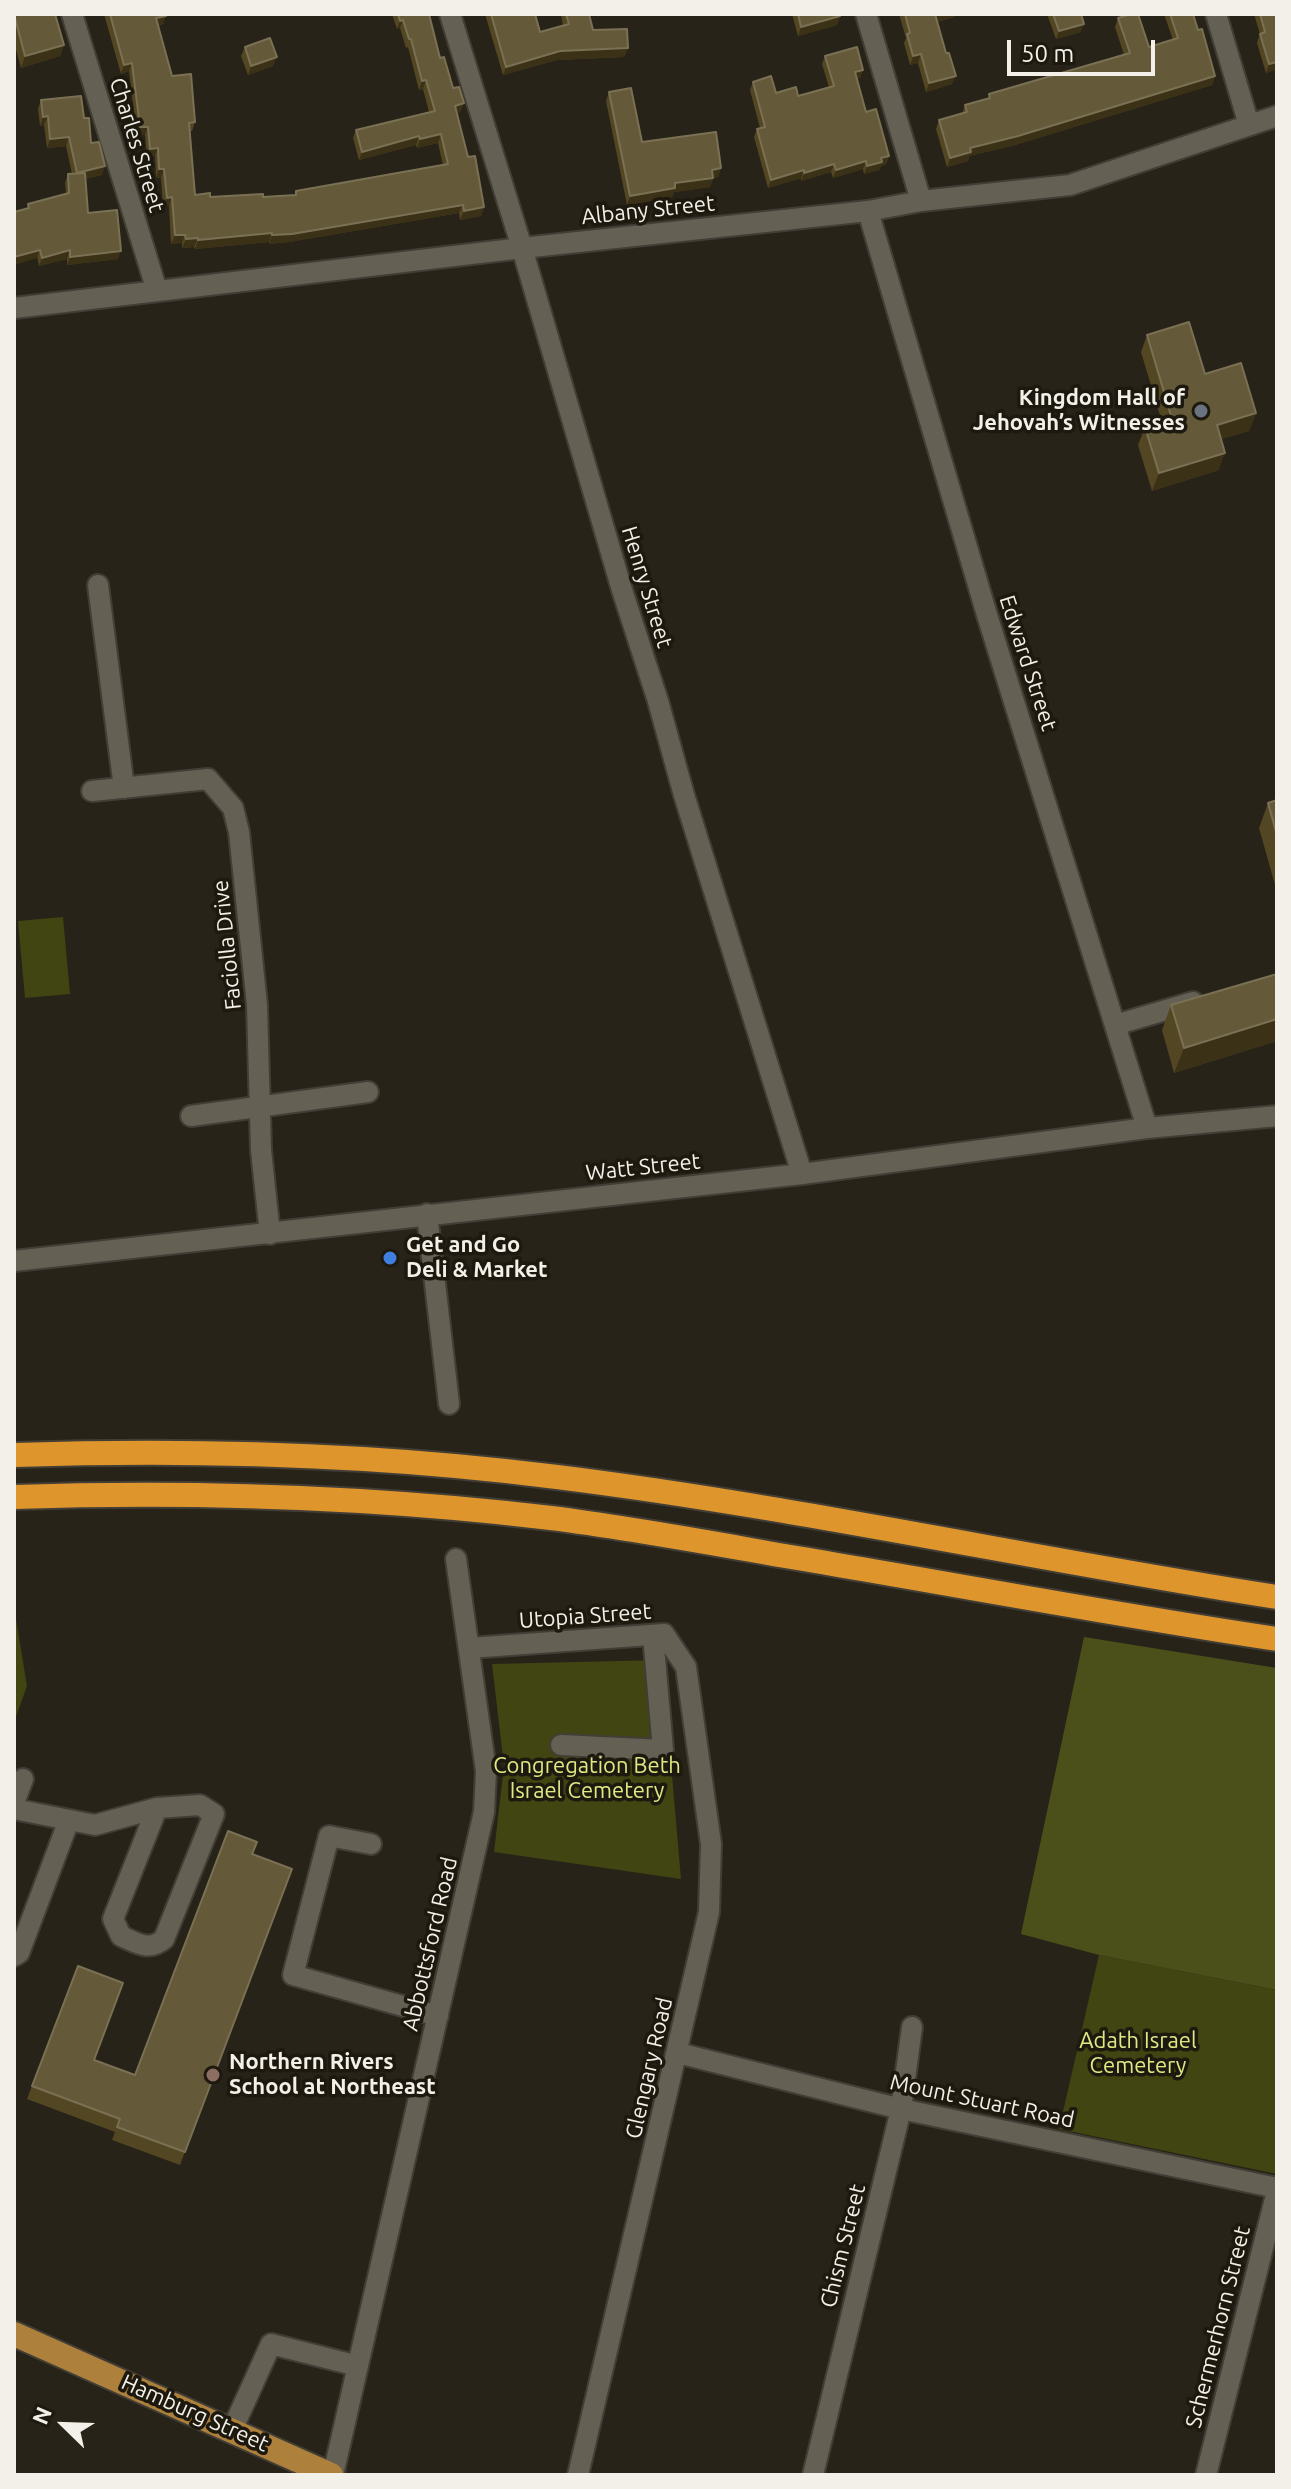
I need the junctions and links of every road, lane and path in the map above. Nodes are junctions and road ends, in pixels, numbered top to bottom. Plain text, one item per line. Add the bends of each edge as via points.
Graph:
1 (72, 14) edge
2 (450, 14) edge
3 (866, 14) edge
4 (1216, 14) edge
5 (1277, 116) edge
6 (1249, 125) junction
7 (921, 201) junction
8 (868, 211) junction
9 (522, 248) junction
10 (157, 291) junction
11 (14, 308) edge
12 (98, 585) dead end
13 (124, 788) junction
14 (92, 791) dead end
15 (1218, 995) edge
16 (1115, 1025) junction
17 (368, 1092) dead end
18 (260, 1108) junction
19 (191, 1116) dead end
20 (1277, 1116) edge
21 (1147, 1128) junction
22 (802, 1174) junction
23 (427, 1214) junction
24 (270, 1234) junction
25 (14, 1261) edge
26 (449, 1404) dead end
27 (14, 1455) edge
28 (14, 1497) edge
29 (456, 1559) dead end
30 (1277, 1597) edge
31 (653, 1635) junction
32 (1277, 1639) edge
33 (469, 1648) junction
34 (686, 1667) joint
35 (561, 1745) dead end
36 (23, 1779) dead end
37 (14, 1806) edge
38 (157, 1808) junction
39 (69, 1820) junction
40 (371, 1844) dead end
41 (14, 1956) edge
42 (438, 2016) junction
43 (912, 2027) dead end
44 (678, 2053) junction
45 (901, 2109) junction
46 (1277, 2190) edge
47 (14, 2334) edge
48 (358, 2366) junction
49 (232, 2430) junction
50 (288, 2466) edge
51 (332, 2475) edge
52 (578, 2475) edge
53 (813, 2475) edge
54 (1206, 2475) edge

1 - 10 street, Charles Street
2 - 9 street, Henry Street
3 - 7 street
4 - 6 street
5 - 6 street, Albany Street
6 - 7 street, Albany Street via 1070,185
7 - 8 street, Albany Street
8 - 9 street, Albany Street
8 - 16 street, Edward Street
9 - 10 street, Albany Street
9 - 22 street, Henry Street
10 - 11 street, Albany Street
12 - 13 street
13 - 14 street, Faciolla Drive
13 - 18 street, Faciolla Drive via 208,779 233,808 257,1005
15 - 16 street
16 - 21 street, Edward Street
17 - 18 street
18 - 19 street
18 - 24 street, Faciolla Drive
20 - 21 street, Watt Street
21 - 22 street, Watt Street
22 - 23 street, Watt Street
23 - 24 street, Watt Street
23 - 26 street
24 - 25 street, Watt Street
27 - 30 highway via 267,1454 555,1477
28 - 32 highway via 265,1496 551,1518
29 - 33 street, Abbottsford Road
31 - 33 street, Utopia Street
31 - 34 street, Utopia Street via 664,1634
31 - 35 street via 663,1750
33 - 42 street, Abbottsford Road via 486,1771 484,1812
34 - 44 street, Glengary Road via 711,1844 709,1912
36 - 37 street
37 - 39 street
38 - 38 street via 200,1805 214,1814 164,1939 147,1947 121,1936 113,1919
38 - 39 street via 95,1825
39 - 41 street
40 - 42 street via 329,1836 293,1975
42 - 48 street, Abbottsford Road
43 - 45 street, Chism Street
44 - 45 street, Mount Stuart Road
44 - 52 street, Glengary Road
45 - 46 street, Mount Stuart Road
45 - 53 street, Chism Street
46 - 54 street, Schermerhorn Street
47 - 49 main road, Hamburg Street
48 - 49 street via 271,2344
48 - 51 street, Abbottsford Road
49 - 50 main road, Hamburg Street
50 - 51 main road, Hamburg Street

